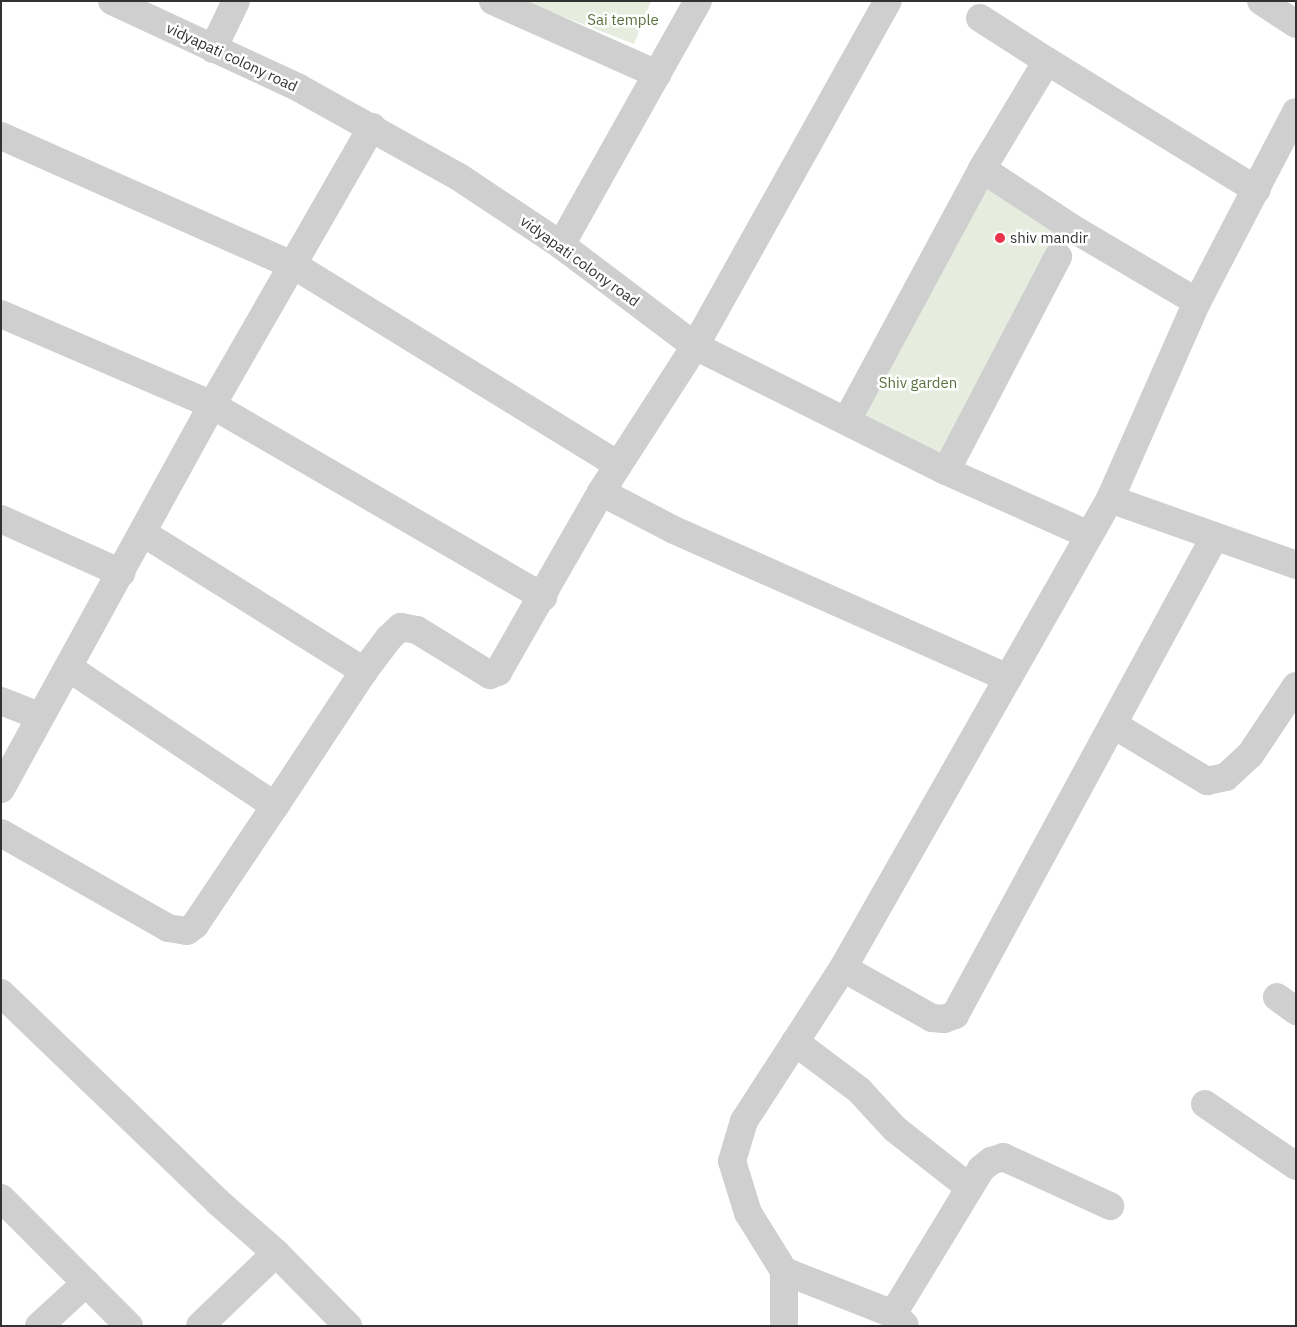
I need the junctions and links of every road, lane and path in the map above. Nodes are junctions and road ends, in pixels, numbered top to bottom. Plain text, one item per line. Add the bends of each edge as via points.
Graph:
1 (112, 1) edge
2 (236, 1) edge
3 (493, 1) edge
4 (698, 1) edge
5 (888, 1) edge
6 (1261, 1) edge
7 (980, 18) dead end
8 (1296, 24) edge
9 (214, 49) junction
10 (1047, 61) junction
11 (657, 74) junction
12 (1296, 112) edge
13 (372, 127) junction
14 (1, 136) edge
15 (982, 169) junction
16 (1257, 190) junction
17 (561, 245) junction
18 (1058, 257) dead end
19 (295, 266) junction
20 (1197, 302) junction
21 (1, 314) edge
22 (695, 346) junction
23 (212, 405) junction
24 (847, 420) junction
25 (618, 465) junction
26 (946, 471) junction
27 (600, 492) junction
28 (1110, 499) junction
29 (1, 519) edge
30 (143, 533) junction
31 (1089, 535) junction
32 (1214, 538) junction
33 (1296, 565) edge
34 (121, 573) junction
35 (543, 598) junction
36 (69, 668) junction
37 (364, 671) junction
38 (1008, 678) junction
39 (1296, 686) edge
40 (1, 701) edge
41 (38, 716) junction
42 (1114, 725) junction
43 (1, 789) edge
44 (275, 806) junction
45 (1, 833) edge
46 (843, 968) junction
47 (1, 993) edge
48 (795, 1042) junction
49 (1204, 1104) dead end
50 (1296, 1166) edge
51 (970, 1188) junction
52 (1, 1198) edge
53 (1110, 1206) dead end
54 (276, 1253) junction
55 (784, 1271) junction
56 (86, 1282) junction
57 (899, 1320) edge
58 (39, 1326) edge
59 (129, 1326) edge
60 (200, 1326) edge
61 (348, 1326) edge
62 (784, 1326) edge

1 - 9 street, vidyapati colony road
2 - 9 street
3 - 11 street
4 - 11 street
5 - 22 street
6 - 8 street
7 - 10 street
9 - 13 street, vidyapati colony road via 299,88
10 - 15 street
10 - 16 street
11 - 17 street
12 - 16 street
13 - 17 street, vidyapati colony road via 459,177
13 - 19 street
14 - 19 street
15 - 20 street via 1072,228
15 - 24 street
16 - 20 street
17 - 22 street, vidyapati colony road
18 - 26 street
19 - 23 street
19 - 25 street
20 - 28 street
21 - 23 street
22 - 24 street, vidyapati colony road
22 - 25 street
23 - 30 street
23 - 35 street
24 - 26 street, vidyapati colony road
25 - 27 street
26 - 31 street, vidyapati colony road
27 - 35 street
27 - 38 street via 674,530
28 - 31 street
28 - 32 street
29 - 34 street
30 - 34 street
30 - 37 street
31 - 38 street
32 - 33 street
32 - 42 street
34 - 36 street
35 - 37 street via 498,672 490,675 417,630 401,628 389,638
36 - 41 street
36 - 44 street
37 - 44 street
38 - 46 street
39 - 42 street via 1250,755 1226,777 1207,781
40 - 41 street
41 - 43 street
42 - 46 street via 955,1015 944,1019 932,1018
44 - 45 street via 195,925 187,931 168,928
46 - 48 street
47 - 54 street via 218,1202
48 - 51 street via 859,1090 895,1129
48 - 55 street via 744,1121 732,1161 748,1213
49 - 50 street
51 - 53 street via 981,1169 1003,1157
51 - 57 street
52 - 56 street
54 - 60 street
54 - 61 street
55 - 57 street
55 - 62 street
56 - 58 street
56 - 59 street

